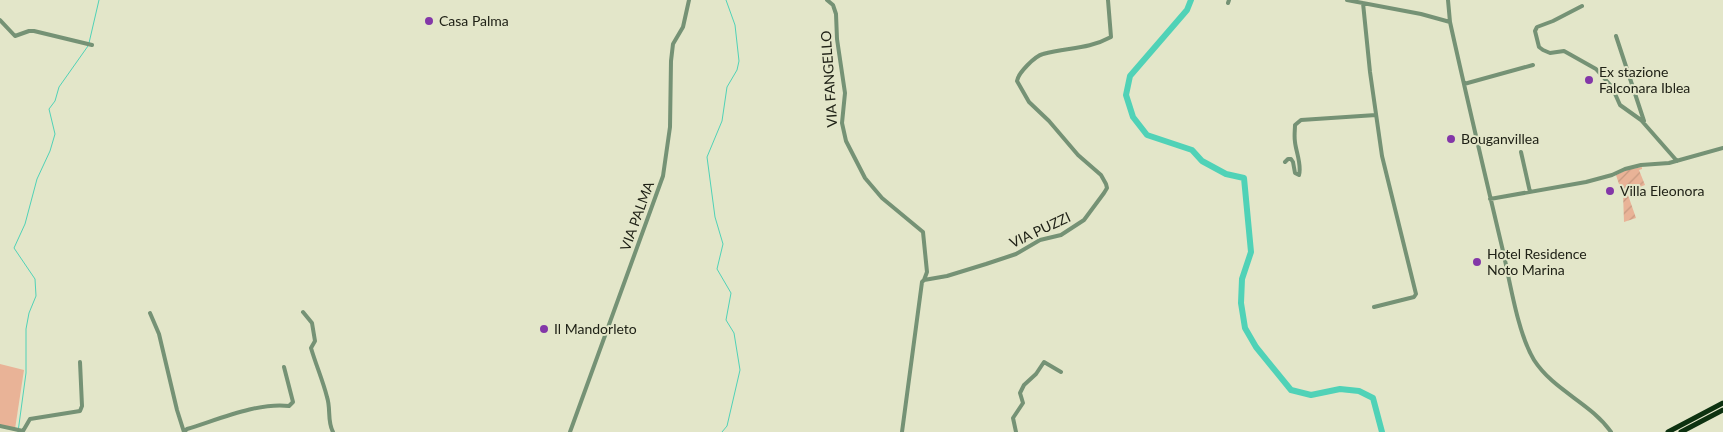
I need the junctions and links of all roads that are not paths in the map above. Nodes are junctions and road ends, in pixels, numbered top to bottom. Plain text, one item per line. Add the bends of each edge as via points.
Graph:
1 (689, 0) edge
2 (827, 0) edge
3 (1108, 0) edge
4 (1347, 0) edge
5 (1448, 0) edge
6 (1363, 3) junction
7 (1582, 6) dead end
8 (0, 20) edge
9 (1450, 22) junction
10 (1615, 36) dead end
11 (92, 45) dead end
12 (1533, 65) dead end
13 (1464, 84) junction
14 (1376, 115) junction
15 (1643, 122) junction
16 (1723, 148) edge
17 (1521, 152) dead end
18 (1677, 161) junction
19 (1285, 162) dead end
20 (1530, 192) junction
21 (1490, 199) junction
22 (924, 280) junction
23 (1374, 307) dead end
24 (303, 312) dead end
25 (150, 313) dead end
26 (80, 362) dead end
27 (284, 367) dead end
28 (1061, 372) dead end
29 (1723, 403) edge
30 (1723, 410) edge
31 (0, 426) edge
32 (18, 431) edge
33 (184, 432) edge
34 (333, 432) edge
35 (570, 432) edge
36 (902, 432) edge
37 (1016, 432) edge
38 (1611, 432) edge
39 (1668, 432) edge
40 (1681, 432) edge

1 - 35 street, VIA PALMA via 683,27 673,44 670,128 663,176
2 - 22 street, VIA FANGELLO via 836,14 844,93 842,123 846,141 865,178 882,198 923,232 927,272
3 - 22 street, VIA PUZZI via 1111,37 1082,48 1043,54 1019,74 1017,81 1029,102 1105,180 1107,188 1084,220 1061,235 1040,240 1016,254 995,261
4 - 6 street
5 - 9 street
6 - 9 street
6 - 14 street
7 - 15 street via 1537,27 1539,47 1550,53 1564,51 1596,69 1612,87 1620,105
8 - 11 street via 15,36 29,30
9 - 13 street
10 - 15 street
12 - 13 street
13 - 21 street
14 - 19 street via 1301,120 1295,130 1299,175 1295,173 1291,159
14 - 23 street via 1382,156 1416,294
15 - 18 street
16 - 18 street
17 - 20 street
18 - 20 street via 1641,165 1599,180
20 - 21 street
21 - 38 street via 1529,351 1553,382 1597,415
22 - 36 street via 920,287
24 - 34 street via 312,323 315,341 311,348 328,399 329,423
25 - 33 street via 159,334
26 - 32 street via 80,411 30,419 24,429
27 - 33 street via 292,402 289,406 261,407
28 - 37 street via 1044,362 1024,385 1020,394 1023,403 1012,418
29 - 39 highway
30 - 40 highway
31 - 32 street

